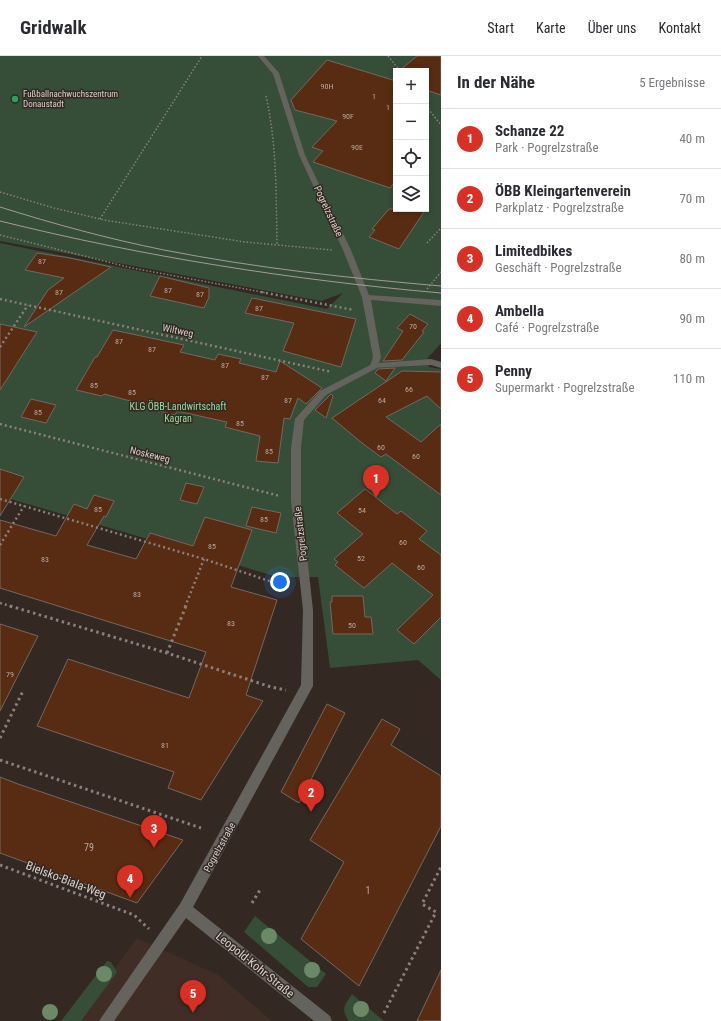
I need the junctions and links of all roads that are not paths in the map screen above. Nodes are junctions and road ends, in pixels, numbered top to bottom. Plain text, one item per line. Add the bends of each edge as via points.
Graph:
1 (261, 56) edge
2 (366, 297) junction
3 (441, 303) edge
4 (441, 365) edge
5 (374, 366) junction
6 (185, 909) junction
7 (106, 1021) edge
8 (325, 1021) edge

1 - 2 street, Pogrelzstraße via 276,73 302,155
2 - 3 street
2 - 5 street, Pogrelzstraße via 377,357
4 - 5 street via 431,362
5 - 6 street, Pogrelzstraße via 323,393 300,419 296,448 296,500 308,610 307,686
6 - 7 street, Pogrelzstraße
6 - 8 street, Leopold-Kohr-Straße

